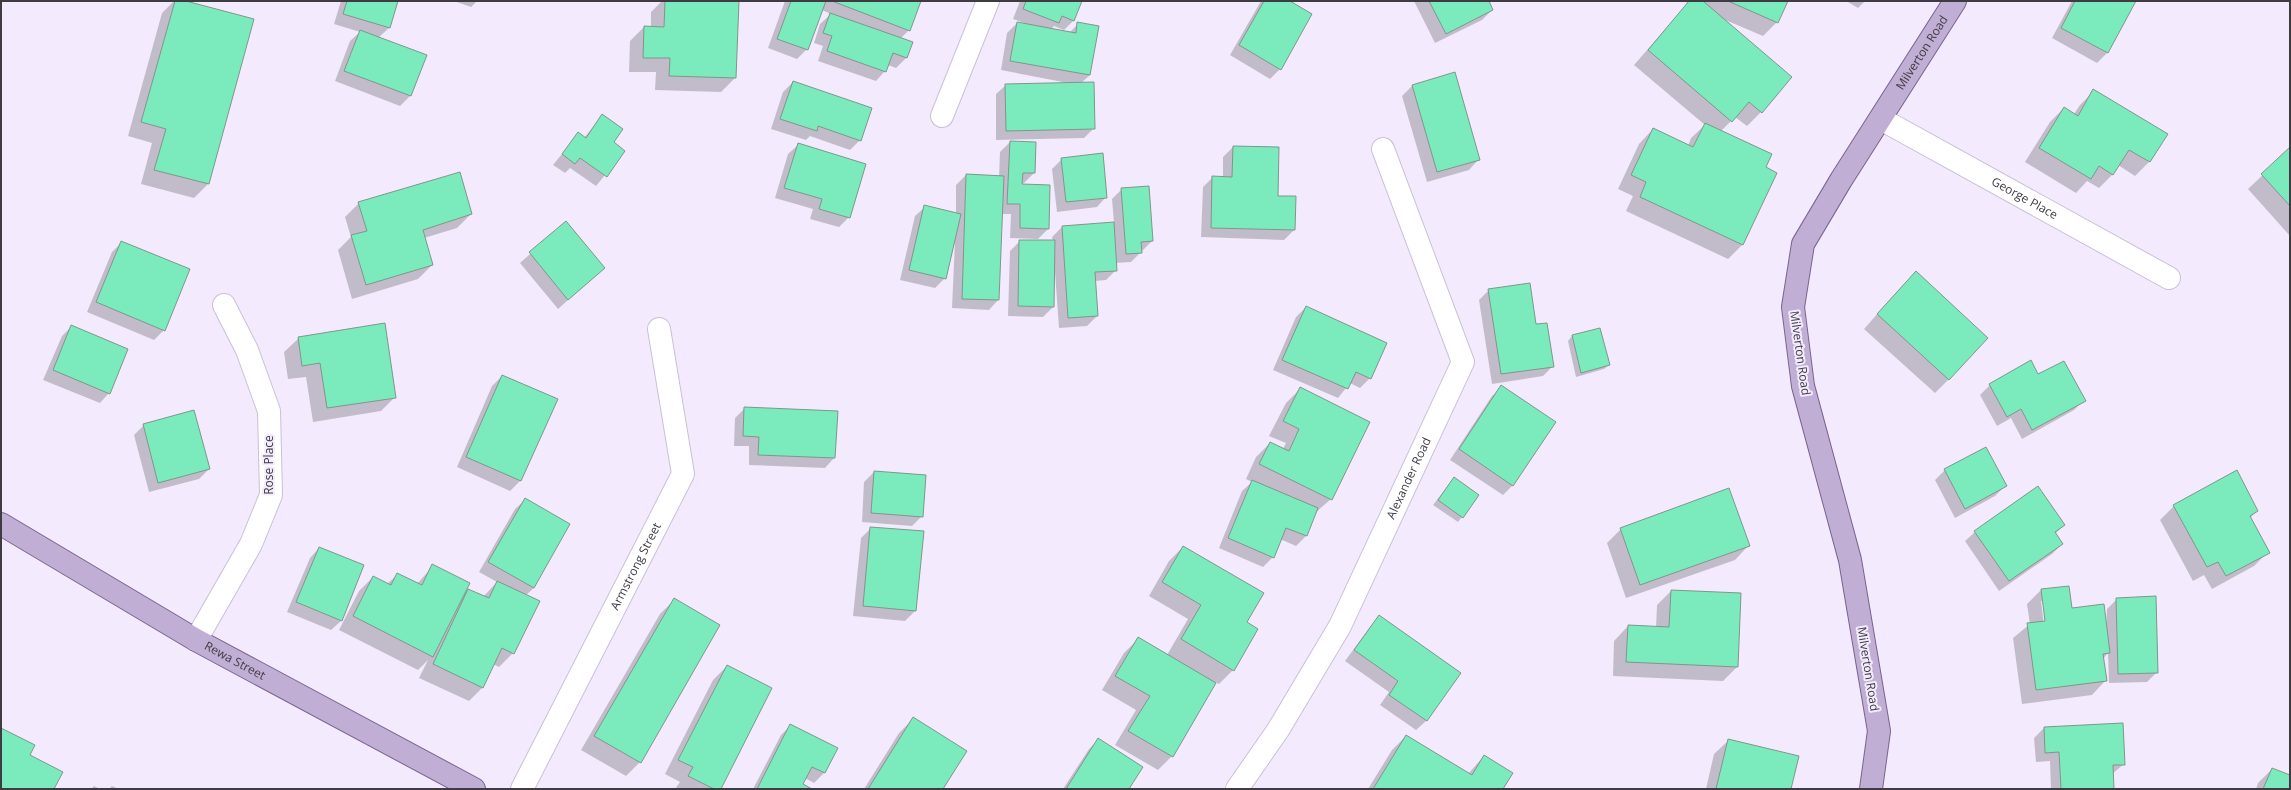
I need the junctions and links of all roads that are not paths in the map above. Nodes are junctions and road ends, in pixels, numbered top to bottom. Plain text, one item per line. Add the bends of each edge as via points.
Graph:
1 (988, 1) edge
2 (1955, 1) edge
3 (942, 116) dead end
4 (1881, 119) junction
5 (1384, 148) dead end
6 (2168, 278) dead end
7 (224, 305) dead end
8 (659, 329) dead end
9 (1, 524) edge
10 (196, 640) junction
11 (474, 789) edge
12 (522, 789) edge
13 (1237, 789) edge
14 (1871, 789) edge

1 - 3 street
2 - 4 main road, Milverton Road
4 - 6 street, George Place
4 - 14 main road, Milverton Road via 1803,244 1793,307 1803,386 1850,560 1878,731
5 - 13 street, Alexander Road via 1463,362 1340,626 1278,730
7 - 10 street, Rose Place via 247,350 269,411 271,495 251,544
8 - 12 street, Armstrong Street via 683,474
9 - 10 main road, Rewa Street
10 - 11 main road, Rewa Street

